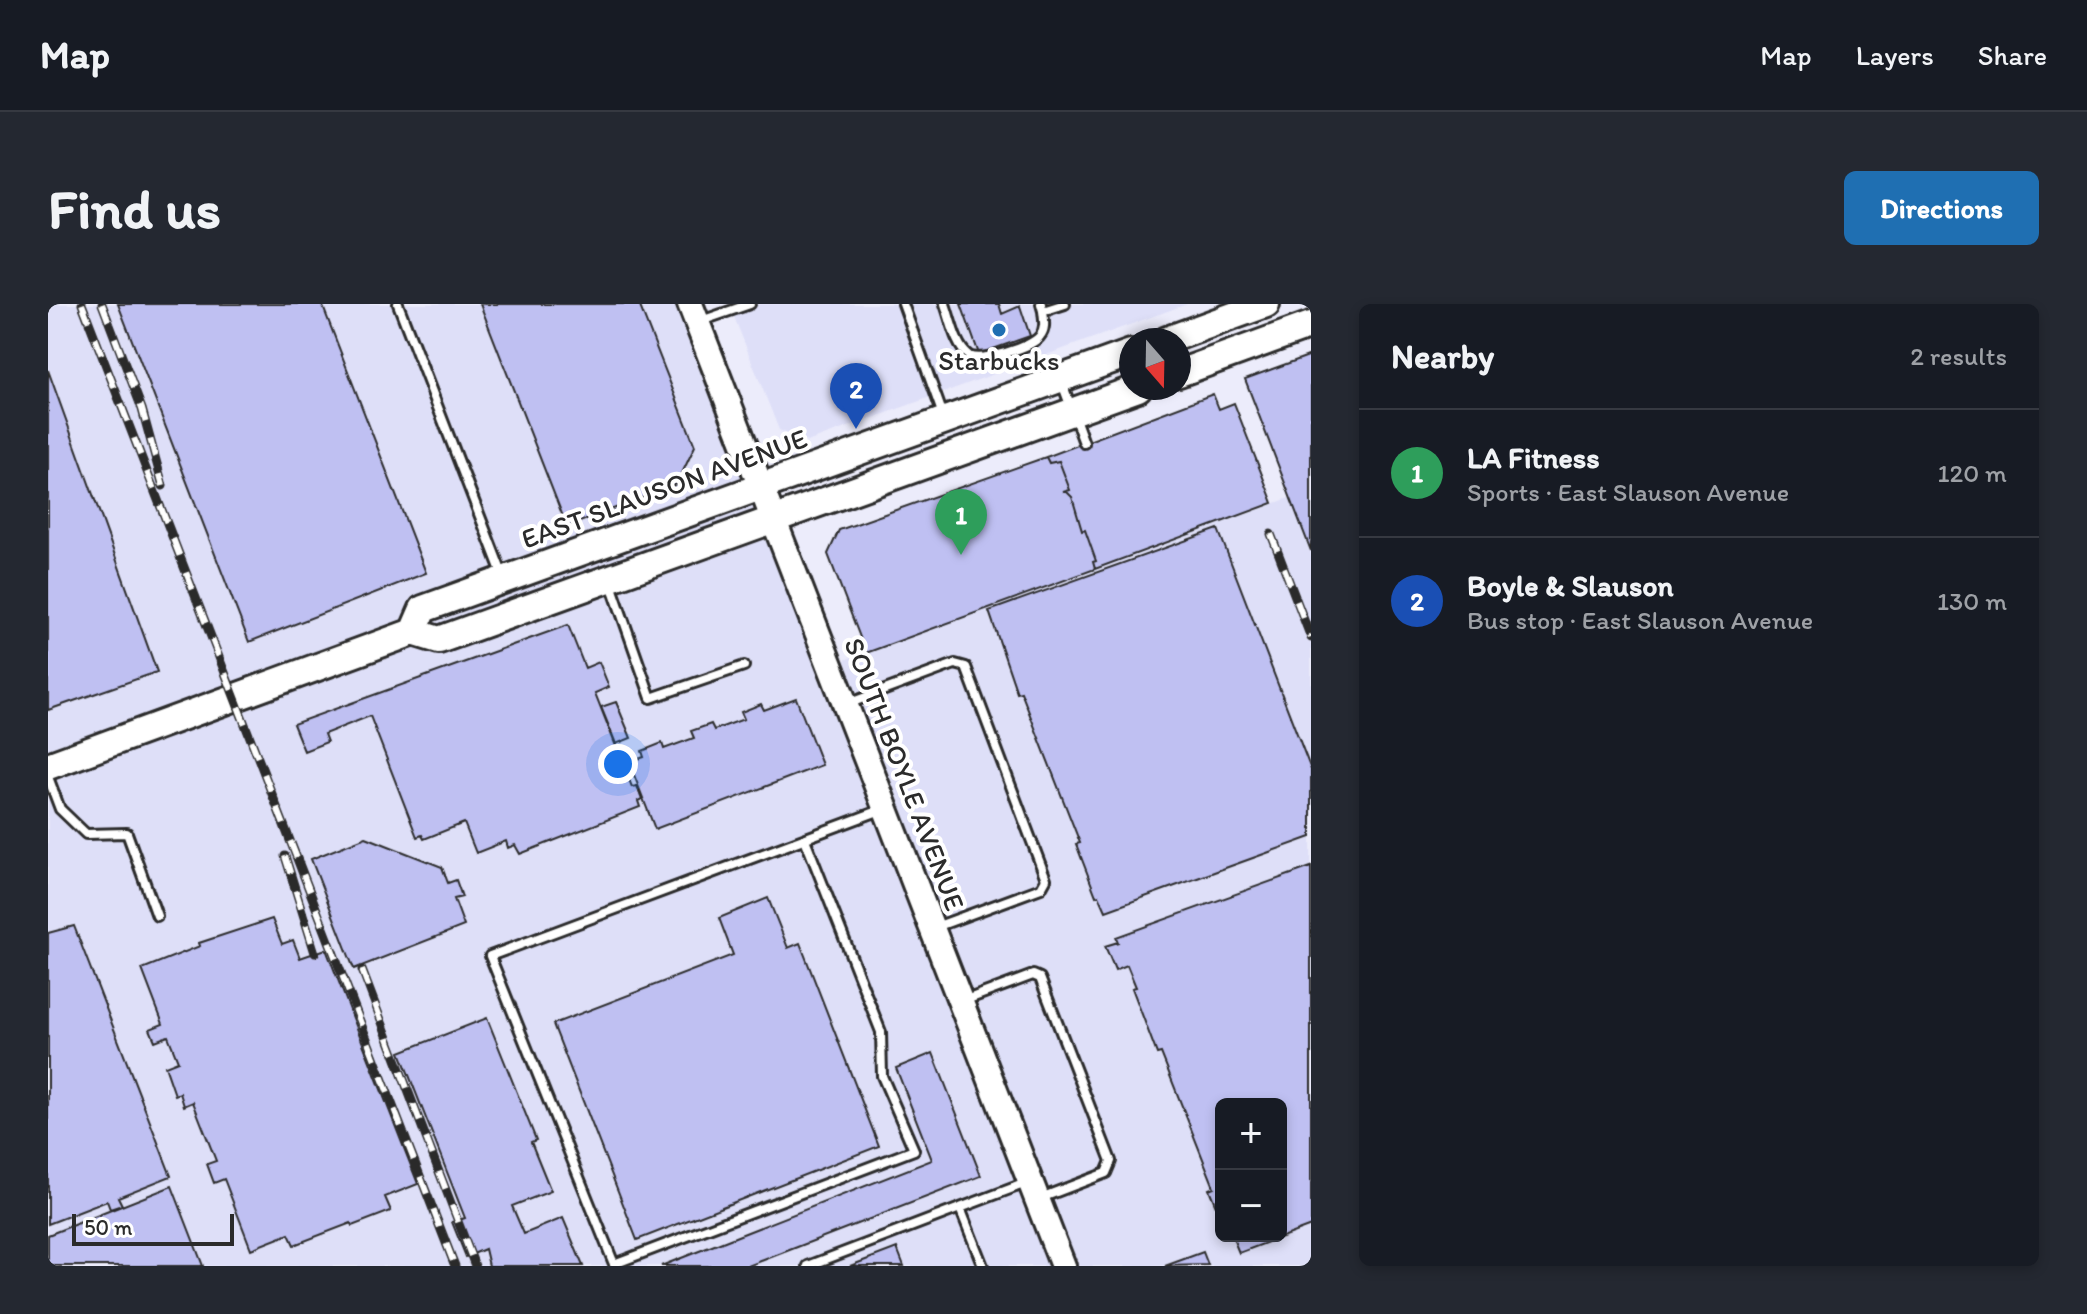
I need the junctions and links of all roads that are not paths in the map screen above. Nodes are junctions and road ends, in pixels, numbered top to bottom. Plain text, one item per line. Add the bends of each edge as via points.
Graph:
1 (398, 304) edge
2 (750, 304) edge
3 (903, 304) edge
4 (945, 304) edge
5 (1065, 304) edge
6 (1266, 304) edge
7 (1042, 308) edge
8 (694, 313) edge
9 (1311, 325) edge
10 (1191, 331) edge
11 (1119, 357) edge
12 (1191, 369) edge
13 (1060, 379) junction
14 (1119, 395) edge
15 (1072, 412) junction
16 (945, 419) junction
17 (1084, 443) dead end
18 (761, 487) junction
19 (774, 521) junction
20 (505, 580) junction
21 (609, 580) junction
22 (413, 632) junction
23 (744, 666) dead end
24 (845, 704) junction
25 (48, 766) edge
26 (48, 777) edge
27 (886, 808) junction
28 (805, 839) junction
29 (157, 916) dead end
30 (932, 929) junction
31 (961, 1002) junction
32 (1034, 1190) junction
33 (960, 1208) junction
34 (808, 1266) edge
35 (983, 1266) edge
36 (1063, 1266) edge

1 - 20 lane
2 - 8 lane
3 - 16 lane
4 - 7 lane via 961,347 983,360 1035,342 1044,328
5 - 7 lane
6 - 10 main road
8 - 18 main road, SOUTH BOYLE AVENUE
9 - 12 main road
11 - 13 main road, EAST SLAUSON AVENUE
13 - 15 lane
13 - 16 main road, EAST SLAUSON AVENUE
14 - 15 main road, EAST SLAUSON AVENUE
15 - 17 lane
15 - 19 main road, EAST SLAUSON AVENUE
16 - 18 main road, EAST SLAUSON AVENUE
18 - 19 main road, SOUTH BOYLE AVENUE
18 - 20 main road, EAST SLAUSON AVENUE
19 - 21 main road, EAST SLAUSON AVENUE
19 - 24 main road, SOUTH BOYLE AVENUE
20 - 22 main road, EAST SLAUSON AVENUE via 423,609
21 - 22 main road, EAST SLAUSON AVENUE via 439,640
21 - 23 lane via 651,698
22 - 25 main road, EAST SLAUSON AVENUE
24 - 27 main road, SOUTH BOYLE AVENUE
24 - 30 lane via 955,664 966,667 1046,879 1041,888
26 - 29 lane via 60,809 86,834 127,833
27 - 28 lane
27 - 30 main road, SOUTH BOYLE AVENUE
28 - 28 lane via 490,956 614,1264 914,1150 882,1076 881,1032
30 - 31 main road, SOUTH BOYLE AVENUE
31 - 32 main road, SOUTH BOYLE AVENUE
31 - 32 lane via 1038,975 1051,1006 1111,1161 1106,1173
32 - 33 lane
32 - 36 main road, SOUTH BOYLE AVENUE
33 - 34 lane
33 - 35 lane

